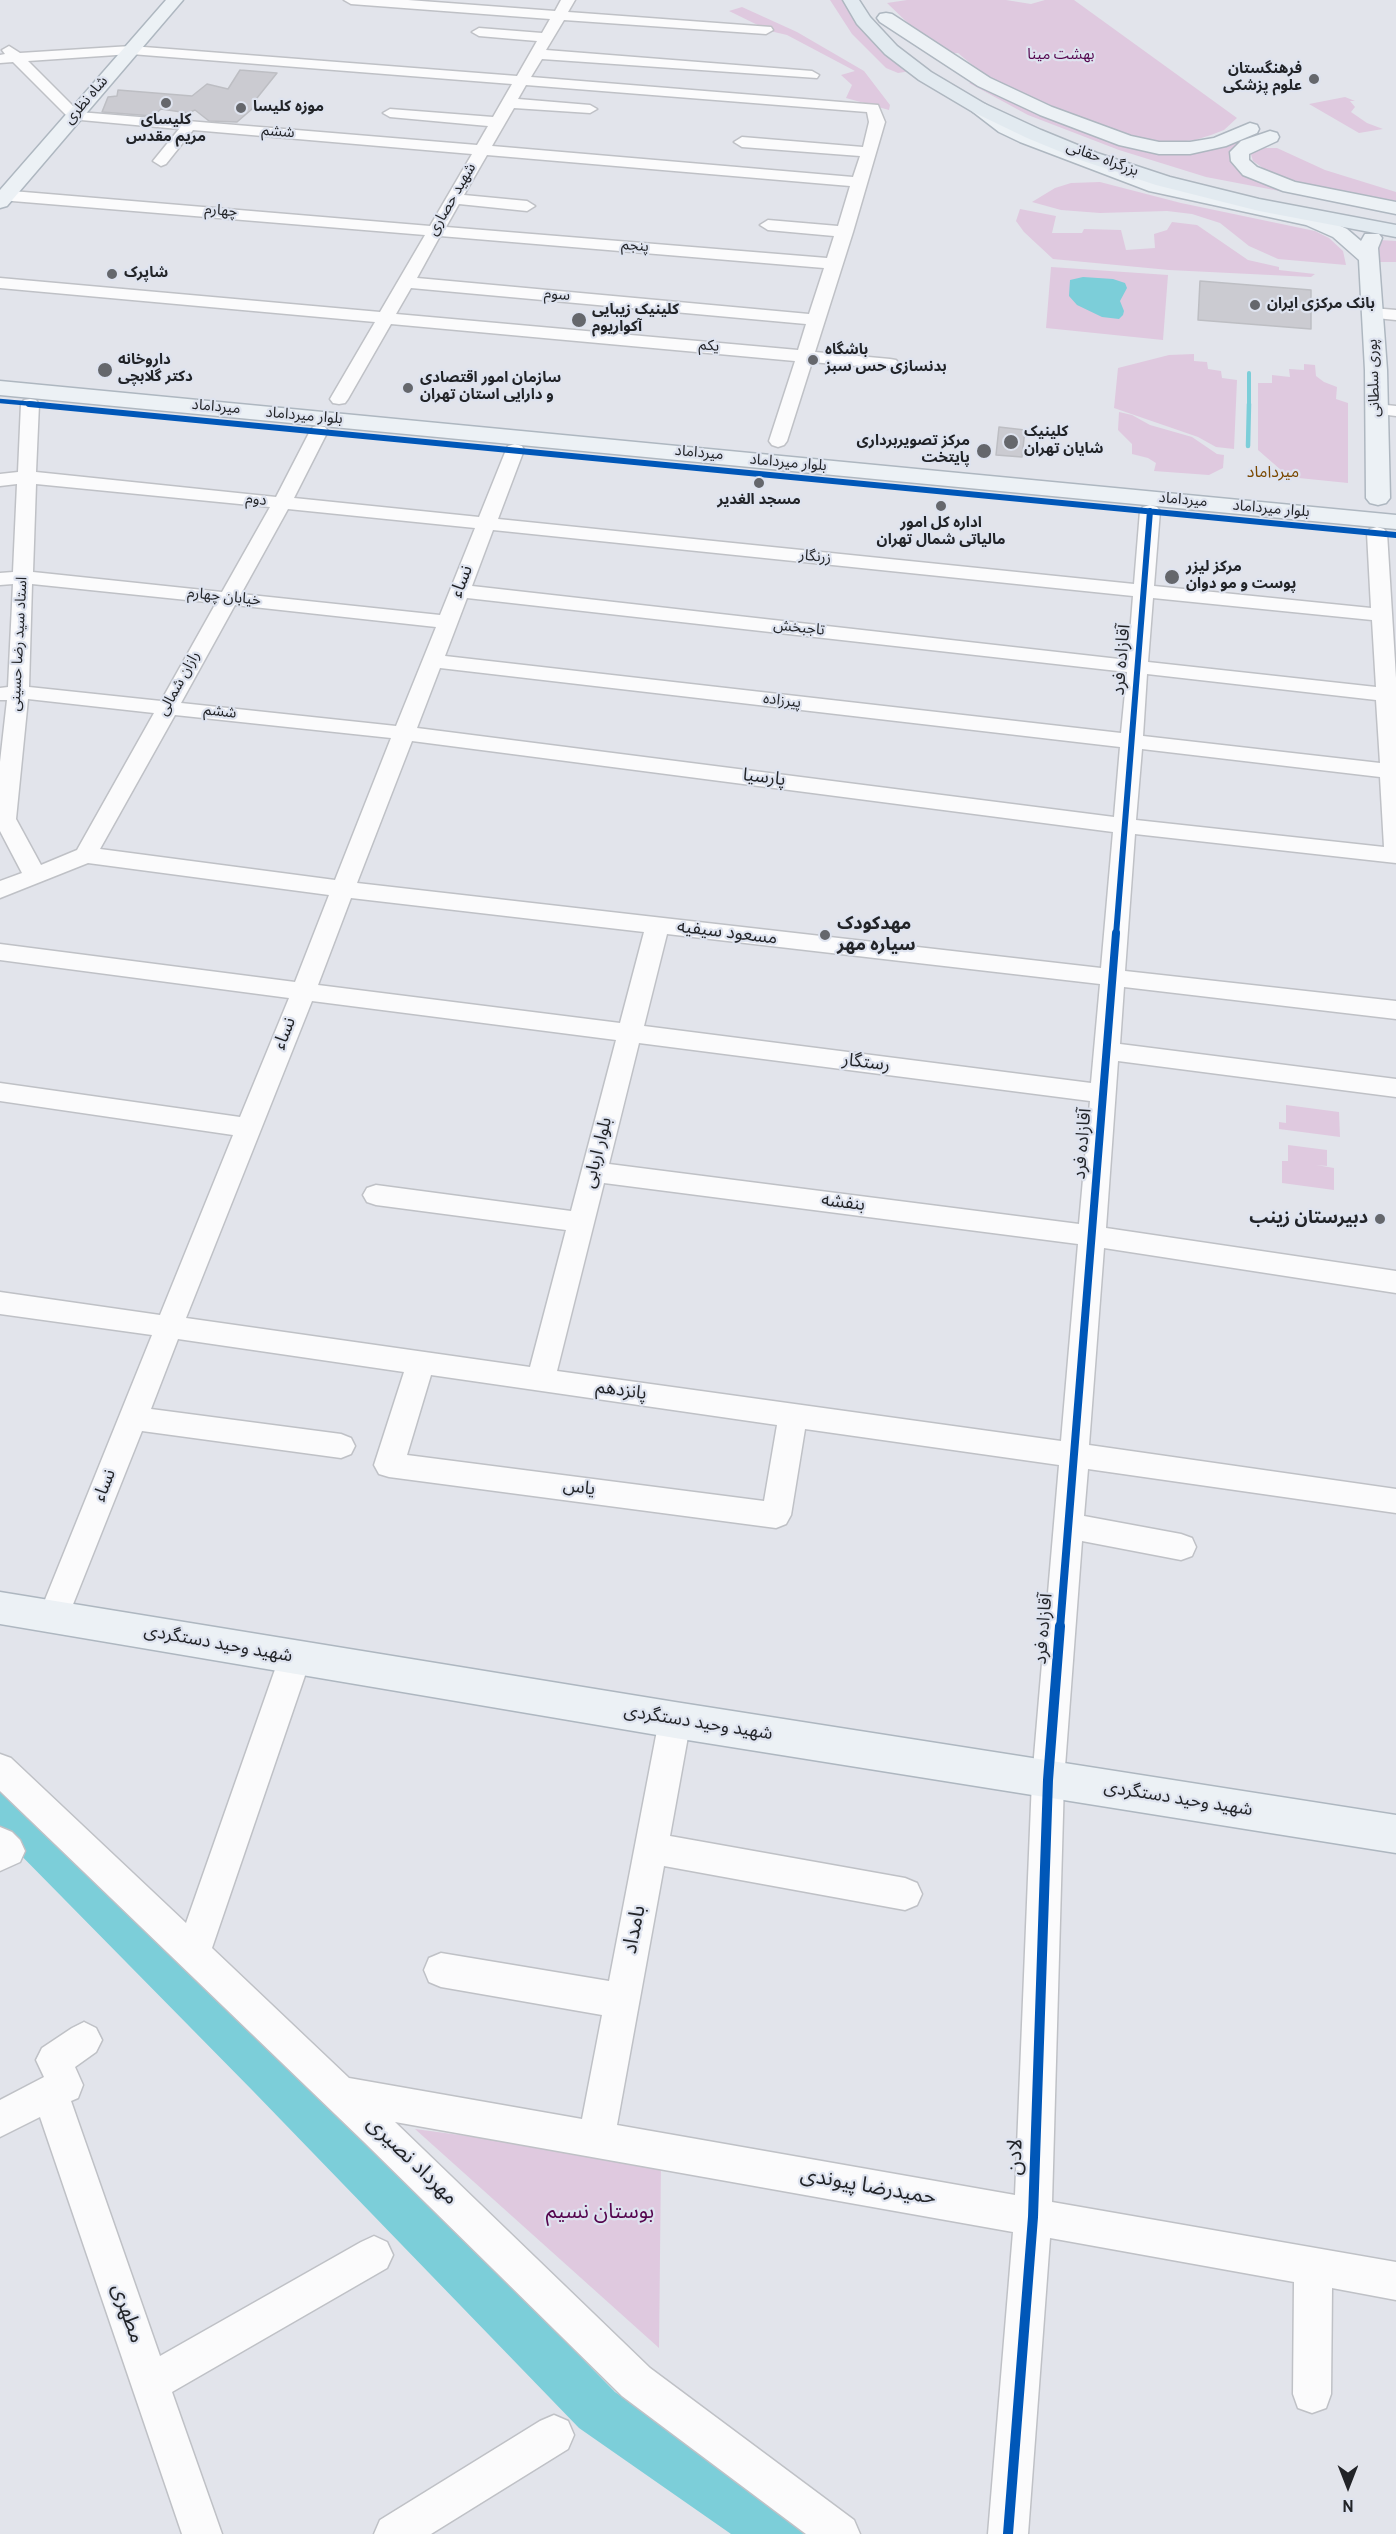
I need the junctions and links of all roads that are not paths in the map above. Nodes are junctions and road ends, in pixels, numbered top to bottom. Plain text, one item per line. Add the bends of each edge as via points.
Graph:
1 (175, 0) edge
2 (351, 0) edge
3 (568, 0) edge
4 (851, 0) edge
5 (873, 0) edge
6 (559, 15) junction
7 (886, 18) junction
8 (766, 30) dead end
9 (479, 32) dead end
10 (546, 38) junction
11 (0, 40) edge
12 (131, 50) junction
13 (537, 54) junction
14 (17, 58) junction
15 (0, 59) edge
16 (812, 75) dead end
17 (522, 81) junction
18 (509, 103) junction
19 (979, 108) junction
20 (590, 109) dead end
21 (390, 113) dead end
22 (75, 116) junction
23 (498, 122) junction
24 (189, 126) junction
25 (742, 142) dead end
26 (482, 150) junction
27 (869, 152) junction
28 (161, 161) dead end
29 (860, 182) junction
30 (2, 197) edge
31 (454, 199) junction
32 (527, 206) dead end
33 (1396, 208) edge
34 (1396, 219) edge
35 (768, 225) dead end
36 (1373, 227) junction
37 (436, 230) junction
38 (1396, 231) edge
39 (844, 232) junction
40 (1368, 258) junction
41 (834, 264) junction
42 (406, 282) junction
43 (0, 283) edge
44 (1372, 313) junction
45 (1396, 315) edge
46 (385, 318) junction
47 (816, 320) junction
48 (805, 356) junction
49 (890, 364) dead end
50 (0, 367) edge
51 (0, 379) edge
52 (152, 381) dead end
53 (0, 388) edge
54 (315, 397) dead end
55 (339, 399) junction
56 (0, 401) edge
57 (362, 401) dead end
58 (30, 404) junction
59 (1386, 410) edge
60 (319, 432) junction
61 (754, 439) dead end
62 (778, 441) junction
63 (801, 443) dead end
64 (515, 450) junction
65 (27, 477) junction
66 (0, 480) edge
67 (993, 483) junction
68 (1377, 498) edge
69 (1032, 500) junction
70 (282, 503) junction
71 (1150, 511) junction
72 (1396, 513) edge
73 (486, 524) junction
74 (1390, 530) edge
75 (24, 577) junction
76 (0, 579) edge
77 (460, 591) junction
78 (1144, 591) junction
79 (228, 598) junction
80 (1383, 615) junction
81 (447, 622) junction
82 (1391, 655) edge
83 (432, 661) junction
84 (1138, 667) junction
85 (9, 693) edge
86 (1388, 695) junction
87 (168, 707) junction
88 (404, 733) junction
89 (1131, 743) junction
90 (1393, 776) edge
91 (2, 819) edge
92 (1125, 826) junction
93 (86, 855) junction
94 (1396, 856) edge
95 (35, 876) junction
96 (342, 889) junction
97 (0, 890) edge
98 (657, 926) junction
99 (0, 952) edge
100 (1113, 979) junction
101 (303, 993) junction
102 (1396, 1010) edge
103 (630, 1034) junction
104 (1107, 1051) junction
105 (1396, 1088) edge
106 (0, 1092) edge
107 (1103, 1094) junction
108 (248, 1128) junction
109 (594, 1172) junction
110 (376, 1195) dead end
111 (581, 1222) junction
112 (1092, 1236) junction
113 (1396, 1282) edge
114 (0, 1303) edge
115 (169, 1327) junction
116 (421, 1363) junction
117 (541, 1380) junction
118 (793, 1417) junction
119 (133, 1418) junction
120 (341, 1446) dead end
121 (1074, 1456) junction
122 (1396, 1501) edge
123 (1068, 1526) junction
124 (1181, 1547) dead end
125 (0, 1608) edge
126 (53, 1617) junction
127 (295, 1658) junction
128 (675, 1720) junction
129 (0, 1769) edge
130 (1048, 1780) junction
131 (1396, 1834) edge
132 (651, 1848) junction
133 (905, 1894) dead end
134 (193, 1953) junction
135 (441, 1970) dead end
136 (622, 2001) junction
137 (84, 2040) dead end
138 (50, 2093) junction
139 (340, 2094) junction
140 (0, 2119) edge
141 (596, 2140) junction
142 (1034, 2217) junction
143 (374, 2255) dead end
144 (1312, 2266) junction
145 (1396, 2281) edge
146 (150, 2383) junction
147 (1312, 2394) dead end
148 (555, 2435) dead end
149 (202, 2534) edge
150 (394, 2534) edge
151 (840, 2534) edge
152 (1008, 2534) edge

1 - 12 main road, شاه نظری
2 - 6 street
3 - 6 street, شهید حصاری
4 - 19 highway, بزرگراه حقانی via 863,20 891,50
5 - 7 highway, بزرگراه حقانی
6 - 8 street
6 - 10 street, شهید حصاری
7 - 33 main road via 984,82 1126,141 1159,148 1190,148 1219,142 1250,129 1256,135 1270,137 1239,152 1240,161 1250,171 1290,187
7 - 34 highway, بزرگراه حقانی via 912,47 944,72 996,103 1051,128 1133,160 1220,184
9 - 10 street
10 - 13 street, شهید حصاری
11 - 14 street
12 - 14 street
12 - 17 street
12 - 22 main road, شاه نظری
13 - 16 street
13 - 17 street, شهید حصاری
14 - 15 street
14 - 22 street
17 - 18 street, شهید حصاری
17 - 27 street via 873,108 878,122
18 - 20 street
18 - 23 street, شهید حصاری
19 - 36 highway, بزرگراه حقانی via 1090,157 1163,181
19 - 40 main road via 1027,138 1156,187 1312,220 1340,234
21 - 23 street
22 - 24 street, ششم
22 - 30 main road, شاه نظری
23 - 26 street, شهید حصاری
24 - 26 street, ششم
24 - 28 street
25 - 27 street
26 - 29 street, ششم
26 - 31 street, شهید حصاری
27 - 29 street
29 - 39 street
30 - 37 street, چهارم
31 - 32 street
31 - 37 street, شهید حصاری
35 - 39 street
36 - 38 highway, بزرگراه حقانی
36 - 40 main road, پوری سلطانی
37 - 41 street, پنجم
37 - 42 street, شهید حصاری
39 - 41 street
40 - 44 main road, پوری سلطانی
41 - 47 street
42 - 46 street, شهید حصاری
42 - 47 street, سوم
43 - 46 street
44 - 45 street
44 - 59 main road, پوری سلطانی
46 - 48 street, یکم
46 - 55 street, شهید حصاری
47 - 48 street
48 - 49 street, یکم
48 - 62 street
50 - 52 main road
51 - 72 main road, بلوار میرداماد
53 - 67 main road, بلوار میرداماد
54 - 55 main road
55 - 57 main road
56 - 58 main road, میرداماد
58 - 60 main road, میرداماد
58 - 65 street, استاد سید رضا حسینی
59 - 68 main road, پوری سلطانی
60 - 64 main road, میرداماد
60 - 70 street, رازان شمالی
61 - 62 main road
62 - 63 main road
64 - 69 main road, میرداماد
64 - 73 street, نساء
65 - 66 street, دوم
65 - 70 street, دوم
65 - 75 street, استاد سید رضا حسینی
67 - 69 main road
67 - 74 main road, بلوار میرداماد
69 - 71 main road, میرداماد
70 - 73 street, دوم
70 - 79 street, رازان شمالی
71 - 74 main road, میرداماد
71 - 78 street, آقازاده فرد
73 - 77 street, نساء
73 - 78 street, زرنگار
74 - 80 street
75 - 76 street, خیابان چهارم
75 - 79 street, خیابان چهارم
75 - 85 street, استاد سید رضا حسینی
77 - 81 street, نساء
77 - 84 street, تاجبخش
78 - 80 street, زرنگار
78 - 84 street, آقازاده فرد
79 - 81 street, خیابان چهارم
79 - 87 street, رازان شمالی
80 - 82 street
81 - 83 street, نساء
82 - 86 street
83 - 88 street, نساء
83 - 89 street, پیرزاده
84 - 86 street, تاجبخش
84 - 89 street, آقازاده فرد
85 - 87 street, ششم
85 - 91 street, استاد سید رضا حسینی
86 - 90 street
87 - 88 street, ششم
87 - 93 street, رازان شمالی
88 - 92 street, پارسیا
88 - 96 street, نساء
89 - 90 street, پیرزاده
89 - 92 street, آقازاده فرد
90 - 94 street
91 - 95 street, استاد سید رضا حسینی
92 - 94 street, پارسیا
92 - 100 street, آقازاده فرد
93 - 95 street
93 - 96 street, مسعود سیفیه
95 - 97 street
96 - 98 street, مسعود سیفیه
96 - 101 street, نساء
98 - 100 street, مسعود سیفیه
98 - 103 street, بلوار اربابی
99 - 101 street, رستگار
100 - 102 street, مسعود سیفیه
100 - 104 street, آقازاده فرد
101 - 103 street, رستگار
101 - 108 street, نساء
103 - 107 street, رستگار
103 - 109 street, بلوار اربابی
104 - 105 street
104 - 107 street, آقازاده فرد
106 - 108 street
107 - 112 street, آقازاده فرد
108 - 115 street, نساء
109 - 111 street, بلوار اربابی
109 - 112 street, بنفشه
110 - 111 street
111 - 117 street, بلوار اربابی
112 - 113 street, بنفشه
112 - 121 street, آقازاده فرد
114 - 115 street, پانزدهم
115 - 116 street, پانزدهم
115 - 119 street, نساء
116 - 117 street, پانزدهم
116 - 118 street, یاس via 389,1465 776,1515
117 - 118 street, پانزدهم
118 - 121 street, پانزدهم
119 - 120 street
119 - 126 street, نساء
121 - 122 street, پانزدهم
121 - 123 street, آقازاده فرد
123 - 124 street
123 - 130 street, آقازاده فرد
125 - 126 main road, شهید وحید دستگردی
126 - 127 main road, شهید وحید دستگردی
127 - 128 main road, شهید وحید دستگردی
127 - 134 street
128 - 130 main road, شهید وحید دستگردی
128 - 132 street, بامداد
129 - 134 street, مهرداد نصیری
130 - 131 main road, شهید وحید دستگردی
130 - 142 street, لادن
132 - 133 street
132 - 136 street, بامداد
134 - 139 street, مهرداد نصیری
135 - 136 street
136 - 141 street, بامداد
137 - 138 street via 54,2060 64,2085
138 - 140 street
138 - 146 street, مطهری
139 - 141 street, حمیدرضا پیوندی
139 - 151 street, مهرداد نصیری via 636,2382
141 - 142 street, حمیدرضا پیوندی
142 - 144 street, حمیدرضا پیوندی
142 - 152 street, لادن
143 - 146 street
144 - 145 street, حمیدرضا پیوندی
144 - 147 street
146 - 149 street, مطهری
148 - 150 street

